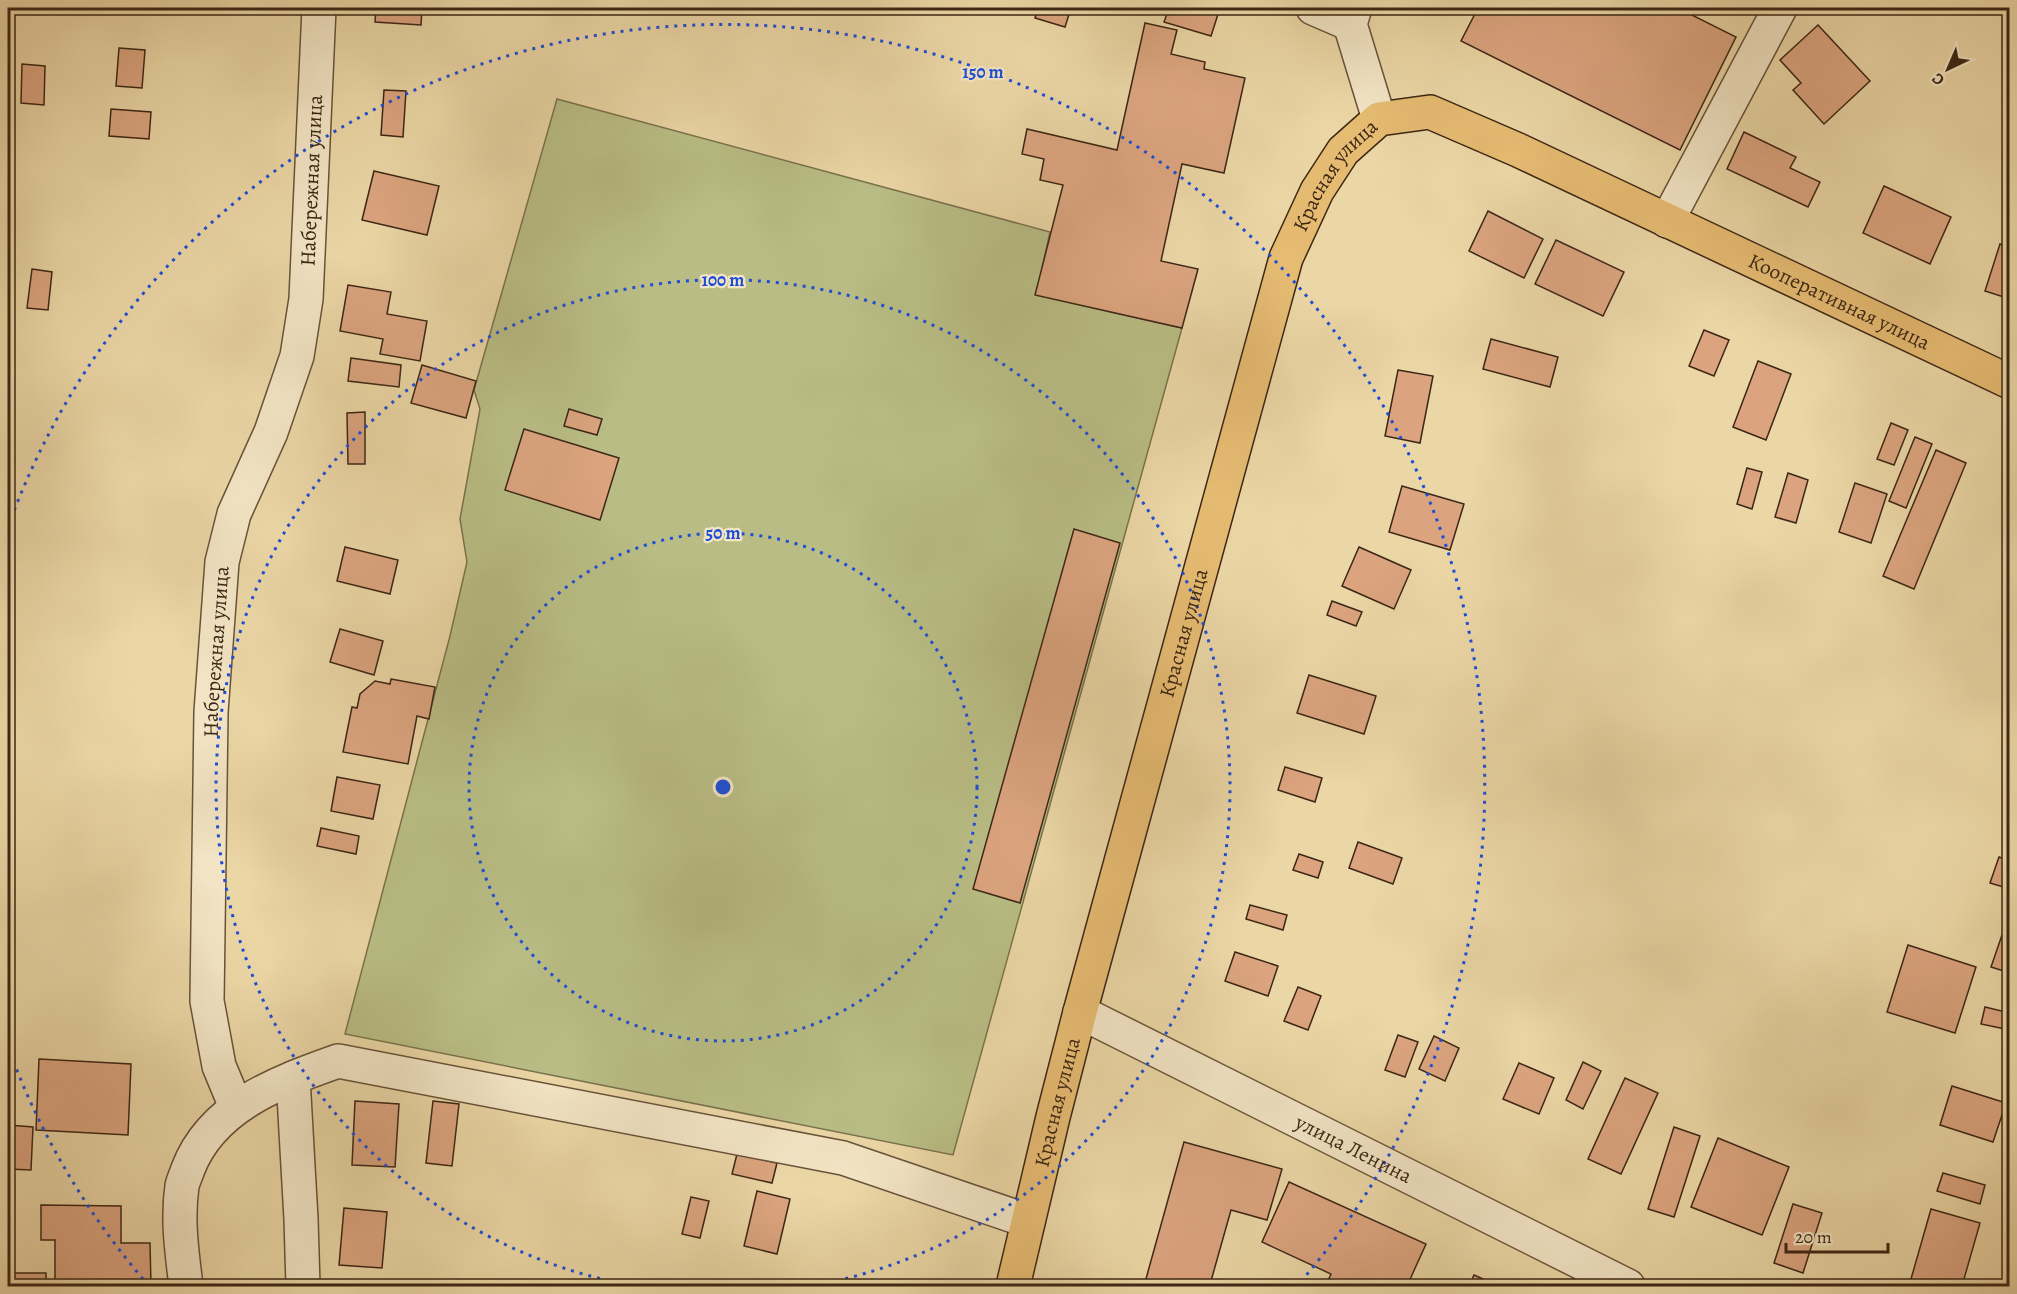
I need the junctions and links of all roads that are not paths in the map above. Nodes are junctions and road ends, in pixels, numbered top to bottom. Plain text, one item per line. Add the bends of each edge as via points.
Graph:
1 (319, 8) edge
2 (1313, 8) edge
3 (1780, 8) edge
4 (1353, 16) edge
5 (1379, 119) junction
6 (1667, 220) junction
7 (2010, 382) edge
8 (1080, 1012) junction
9 (293, 1078) junction
10 (237, 1107) junction
11 (1028, 1221) junction
12 (186, 1287) edge
13 (303, 1287) edge
14 (1013, 1287) edge
15 (1628, 1287) edge

1 - 10 street, Набережная улица via 306,299 297,356 271,432 234,514 222,562 211,712 207,1001 219,1066
2 - 4 street
3 - 6 street
4 - 5 street, Красная улица
5 - 6 main road, Кооперативная улица via 1430,112
5 - 8 main road, Красная улица via 1343,151 1317,191 1286,258
6 - 7 main road, Кооперативная улица
8 - 11 main road, Красная улица
8 - 15 street, улица Ленина
9 - 10 street
9 - 11 street via 338,1061 843,1158
9 - 13 street
10 - 12 street via 212,1128 195,1150 182,1185 180,1239
11 - 14 main road, Красная улица

